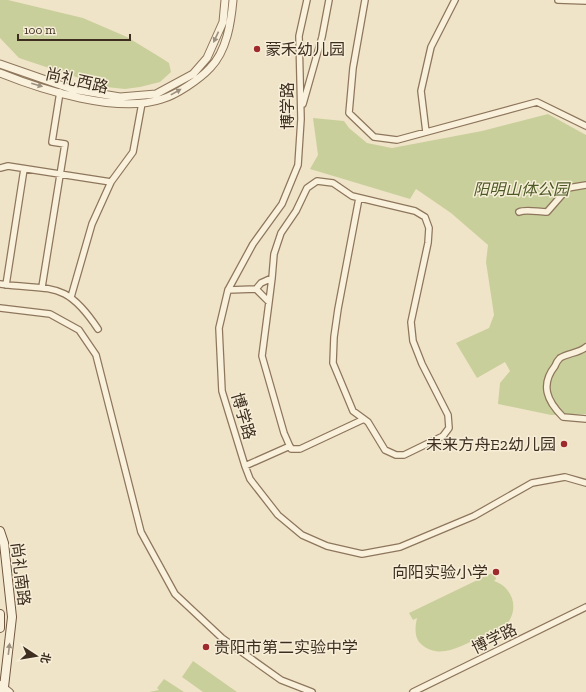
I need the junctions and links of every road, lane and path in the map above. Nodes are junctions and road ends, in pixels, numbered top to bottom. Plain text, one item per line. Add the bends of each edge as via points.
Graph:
1 (225, 0) edge
2 (233, 0) edge
3 (307, 0) edge
4 (329, 0) edge
5 (364, 0) edge
6 (455, 0) edge
7 (558, 0) edge
8 (586, 1) edge
9 (0, 64) edge
10 (0, 73) edge
11 (60, 92) junction
12 (142, 103) junction
13 (301, 111) junction
14 (586, 126) edge
15 (426, 132) junction
16 (0, 168) edge
17 (24, 169) junction
18 (60, 175) junction
19 (110, 182) junction
20 (586, 185) edge
21 (359, 198) junction
22 (519, 212) dead end
23 (272, 278) junction
24 (0, 284) edge
25 (6, 285) junction
26 (42, 287) junction
27 (228, 290) junction
28 (256, 290) junction
29 (71, 297) junction
30 (269, 302) junction
31 (0, 308) edge
32 (98, 329) dead end
33 (586, 347) edge
34 (586, 419) edge
35 (362, 420) junction
36 (290, 446) junction
37 (245, 466) junction
38 (586, 483) edge
39 (0, 531) edge
40 (586, 607) edge
41 (0, 614) edge
42 (0, 628) edge
43 (4, 689) edge
44 (312, 692) edge
45 (413, 692) edge

1 -> 9 street, 尚礼西路 via 224,22 207,58 193,74 156,94 120,97 72,89
12 -> 2 street, 尚礼西路 via 162,99 187,86 211,68 222,49 230,26
3 - 13 street, 博学路 via 299,36
4 - 13 street via 322,37
5 - 15 street via 349,112 374,137 398,140
6 - 15 street via 431,47 421,91
7 - 8 street
10 -> 11 street, 尚礼西路
11 - 12 street, 尚礼西路 via 86,100
11 - 18 street via 52,142 65,144
12 - 19 street via 133,152
13 - 27 street, 博学路 via 298,165 282,204 253,244
14 - 15 street via 537,102
16 - 17 street via 8,166
17 - 18 street
17 - 25 street
18 - 19 street
18 - 26 street
19 - 29 street via 92,224
20 - 22 street via 568,188 547,212
21 - 23 street via 332,184 317,181 307,188 281,233 274,254
21 - 35 street via 338,309 333,363 353,411
21 - 35 street via 415,211 424,217 429,228 411,322 422,364 448,415 449,428 443,436 424,447 404,455 396,455 385,450 368,422
23 - 28 street via 261,283
23 - 30 street
24 - 25 street
25 - 26 street
26 - 29 street
27 - 28 street
27 - 37 street, 博学路 via 220,328 222,391
28 - 30 street
29 - 32 street
30 - 36 street via 262,356
31 - 44 street via 50,314 79,330 96,355 141,532 176,594 222,638 281,680
33 - 34 street via 582,351 560,358 548,375 547,393 563,417
35 - 36 street via 300,449 291,449
36 - 37 street
37 - 38 street, 博学路 via 250,479 278,515 302,535 327,546 362,554 400,547 474,516 532,483 565,477
43 -> 39 main road, 尚礼南路 via 12,617 4,543
40 - 45 street, 博学路
41 - 42 main road, 尚礼南路

